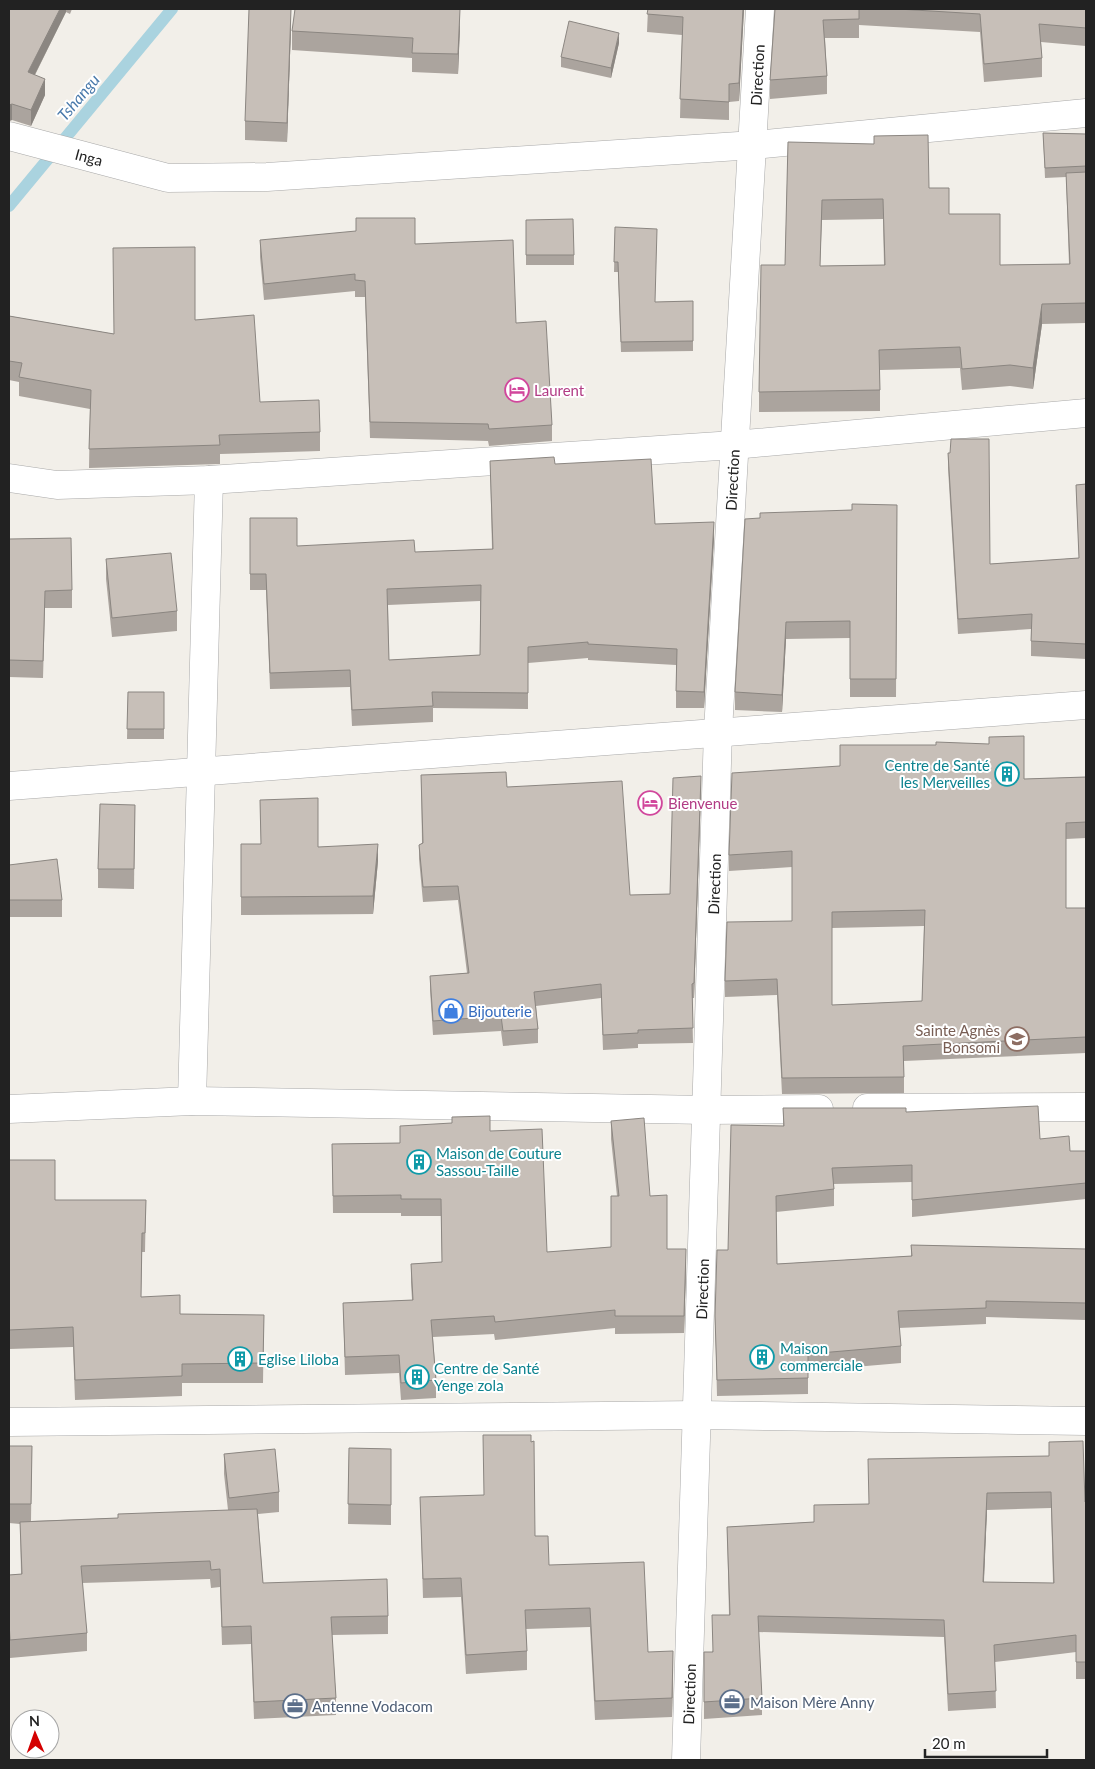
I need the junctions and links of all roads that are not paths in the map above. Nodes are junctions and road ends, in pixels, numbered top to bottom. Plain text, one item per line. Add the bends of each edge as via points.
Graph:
1 (760, 9) edge
2 (1086, 113) edge
3 (9, 136) edge
4 (754, 145) junction
5 (1086, 413) edge
6 (734, 445) junction
7 (9, 478) edge
8 (210, 480) junction
9 (1086, 705) edge
10 (718, 731) junction
11 (201, 773) junction
12 (9, 786) edge
13 (192, 1101) junction
14 (1086, 1107) edge
15 (9, 1109) edge
16 (707, 1110) junction
17 (698, 1415) junction
18 (1086, 1421) edge
19 (9, 1422) edge
20 (686, 1760) edge

1 - 4 street, Direction
2 - 4 street, Inga
3 - 4 street, Inga via 168,178 267,177
4 - 6 street, Direction
5 - 6 street
6 - 8 street
6 - 10 street, Direction
7 - 8 street via 57,485
8 - 11 street
9 - 10 street
10 - 11 street
10 - 16 street, Direction
11 - 12 street
11 - 13 street
13 - 15 street
13 - 16 street
14 - 16 street
16 - 17 street, Direction
17 - 18 street
17 - 19 street
17 - 20 street, Direction

